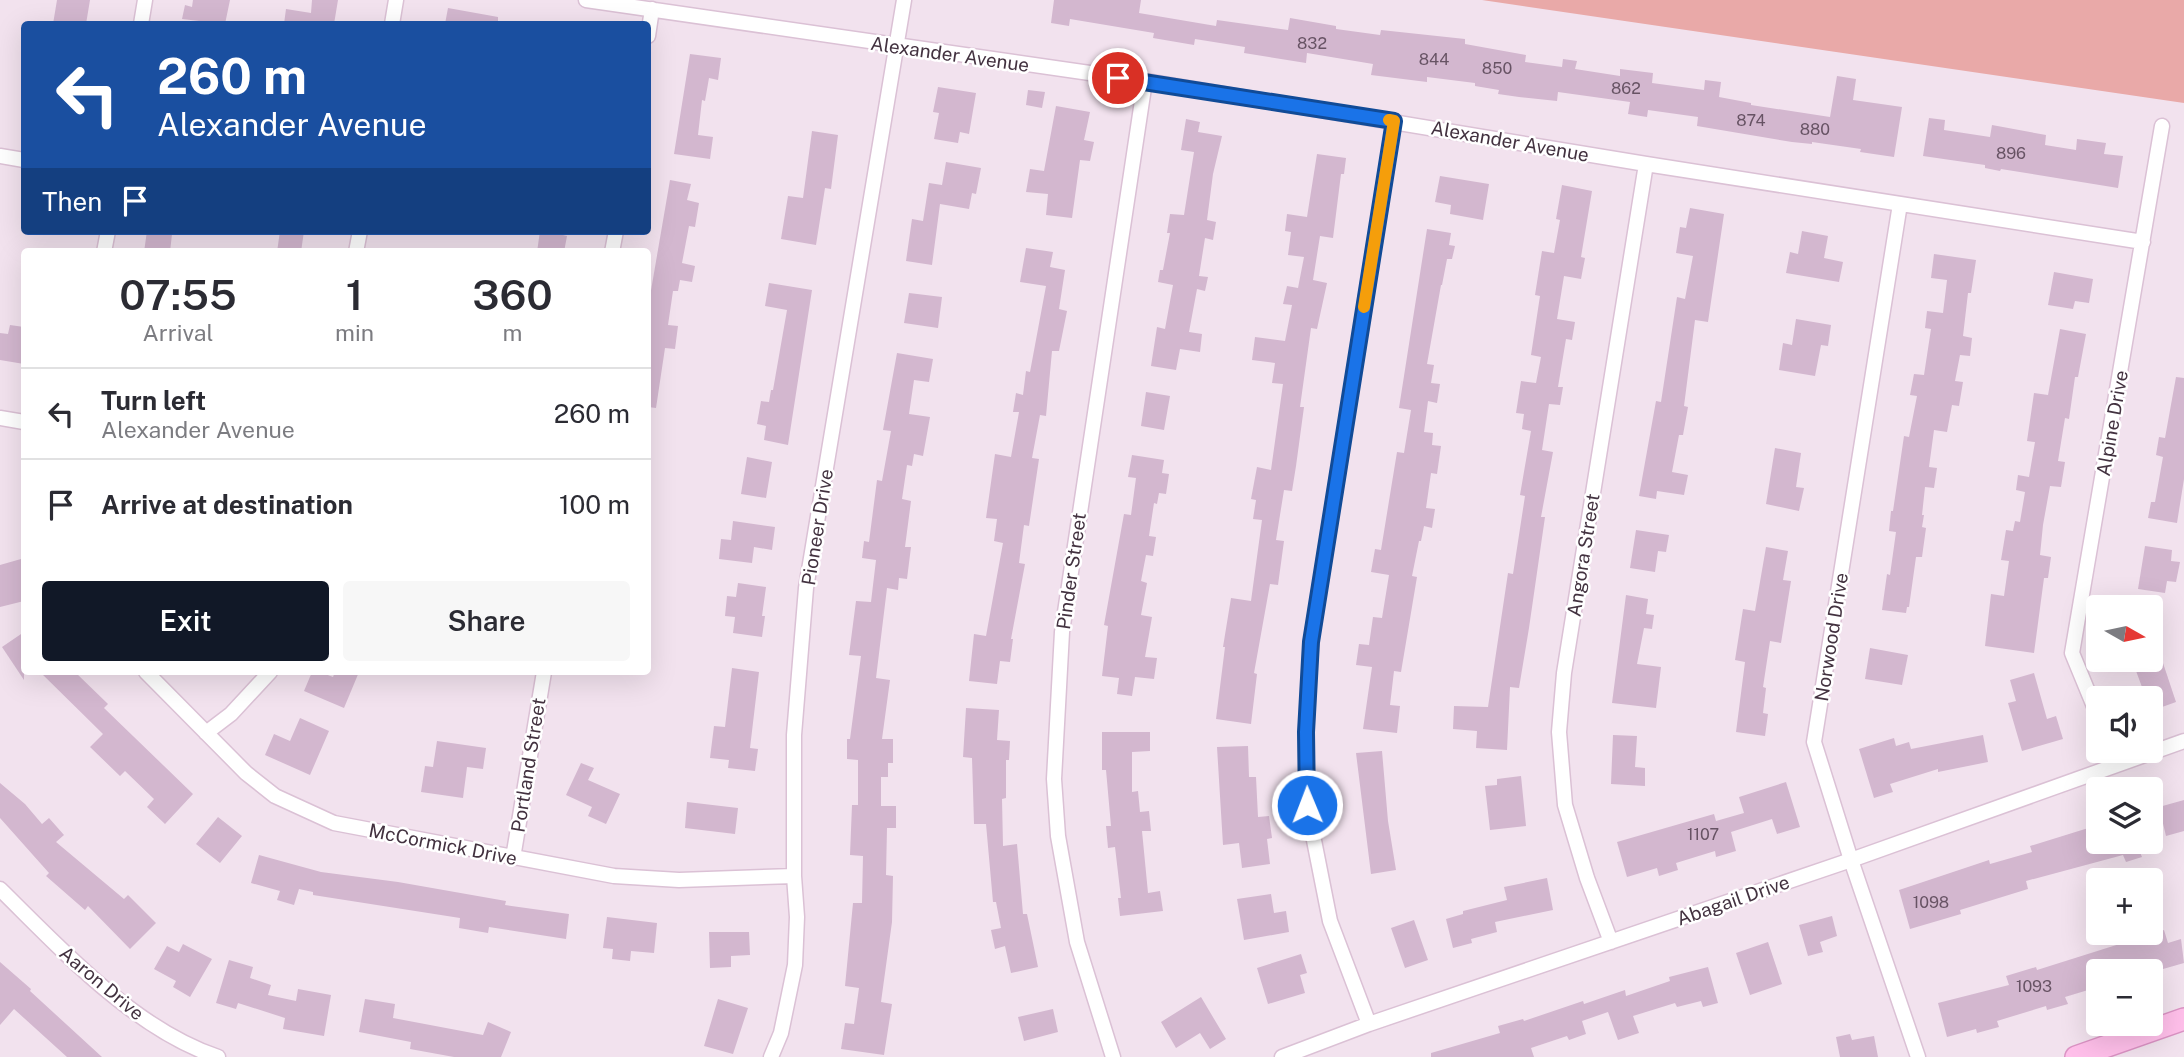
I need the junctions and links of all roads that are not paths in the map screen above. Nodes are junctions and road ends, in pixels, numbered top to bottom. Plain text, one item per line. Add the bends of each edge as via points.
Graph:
1 (145, 0) edge
2 (396, 0) edge
3 (586, 0) edge
4 (904, 0) edge
5 (652, 9) junction
6 (142, 21) edge
7 (392, 21) edge
8 (650, 21) edge
9 (897, 46) junction
10 (1145, 81) junction
11 (1394, 121) junction
12 (2162, 126) dead end
13 (0, 156) edge
14 (21, 160) edge
15 (1646, 164) junction
16 (1900, 204) junction
17 (2143, 242) junction
18 (0, 418) edge
19 (21, 422) edge
20 (149, 675) edge
21 (267, 675) edge
22 (544, 675) edge
23 (2086, 687) edge
24 (206, 733) junction
25 (2184, 741) edge
26 (2163, 746) edge
27 (2100, 763) edge
28 (513, 858) junction
29 (1851, 860) junction
30 (794, 876) junction
31 (0, 889) edge
32 (1611, 942) junction
33 (2184, 1019) edge
34 (1369, 1024) junction
35 (218, 1057) edge
36 (771, 1057) edge
37 (1114, 1057) edge
38 (1282, 1057) edge
39 (1918, 1057) edge
40 (2076, 1057) edge

1 - 6 street
2 - 7 street
3 - 5 street, Alexander Avenue
4 - 9 street, Pioneer Drive
5 - 8 street
5 - 9 street, Alexander Avenue
9 - 10 street, Alexander Avenue
9 - 30 street, Pioneer Drive via 806,588 794,735
10 - 11 street, Alexander Avenue
10 - 37 street, Pinder Street via 1062,632 1054,779 1058,836 1077,942
11 - 15 street, Alexander Avenue
11 - 34 street via 1311,642 1306,732 1307,805 1330,922
12 - 17 street, Alpine Drive
13 - 14 street
15 - 16 street, Alexander Avenue
15 - 32 street, Angora Street via 1564,673 1559,732 1565,805
16 - 17 street, Alexander Avenue
16 - 29 street, Norwood Drive via 1814,742
17 - 23 street, Alpine Drive via 2072,653
18 - 19 street
20 - 24 street, McCormick Drive
21 - 24 street via 231,715
22 - 28 street, Portland Street
24 - 28 street, McCormick Drive via 275,796 334,823
25 - 26 street, Abagail Drive
27 - 29 street, Abagail Drive
28 - 30 street, McCormick Drive via 614,876 679,880
29 - 32 street, Abagail Drive
29 - 39 street, Norwood Drive
30 - 36 street, Pioneer Drive via 794,965 781,1033
31 - 35 street, Aaron Drive via 80,968 154,1026
32 - 34 street, Abagail Drive
33 - 40 street
34 - 38 street, Abagail Drive

